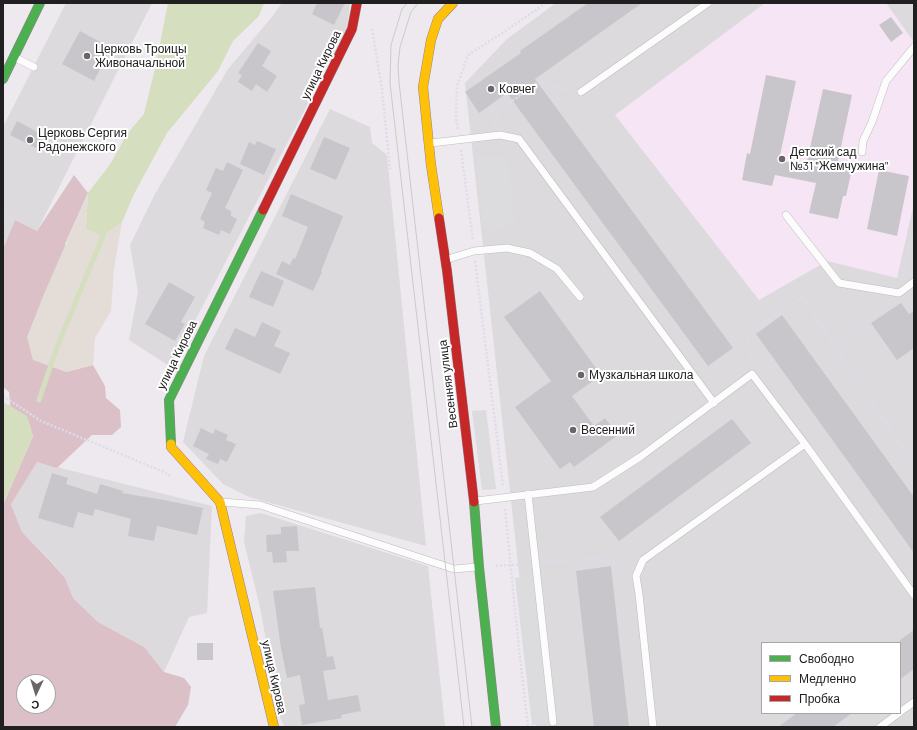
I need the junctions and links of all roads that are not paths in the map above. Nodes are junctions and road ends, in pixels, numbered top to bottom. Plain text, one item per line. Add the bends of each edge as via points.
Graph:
1 (40, 3) edge
2 (357, 3) edge
3 (452, 3) edge
4 (708, 3) edge
5 (914, 47) edge
6 (14, 57) junction
7 (34, 67) dead end
8 (3, 79) edge
9 (581, 92) road end
10 (428, 144) junction
11 (862, 152) dead end
12 (786, 215) dead end
13 (445, 259) junction
14 (914, 282) edge
15 (580, 297) dead end
16 (714, 403) junction
17 (805, 444) junction
18 (528, 494) junction
19 (474, 501) junction
20 (220, 502) junction
21 (479, 567) junction
22 (914, 595) edge
23 (914, 702) edge
24 (901, 712) edge
25 (898, 714) edge
26 (553, 722) dead end
27 (274, 727) edge
28 (496, 727) edge
29 (653, 727) edge
30 (880, 727) edge

1 - 6 street
2 - 20 street, улица Кирова via 352,29 169,400 171,446
3 - 10 street, Весенняя улица via 438,20 431,40 423,87
4 - 9 lane
5 - 11 lane via 886,80 863,141
6 - 7 lane
6 - 8 street
10 - 13 street, Весенняя улица
10 - 16 lane via 500,135 519,139
12 - 14 lane via 839,283 899,293
13 - 15 lane via 474,251 507,248 530,253 557,269
13 - 19 street, Весенняя улица
16 - 17 lane via 752,374
16 - 18 lane via 640,457 593,487
17 - 22 lane
17 - 29 lane via 643,560 636,576
18 - 19 lane
18 - 26 lane
19 - 21 street, Весенняя улица
20 - 21 lane via 260,505 454,569
20 - 27 street, улица Кирова
21 - 28 street, Весенняя улица
23 - 24 lane
25 - 30 lane

